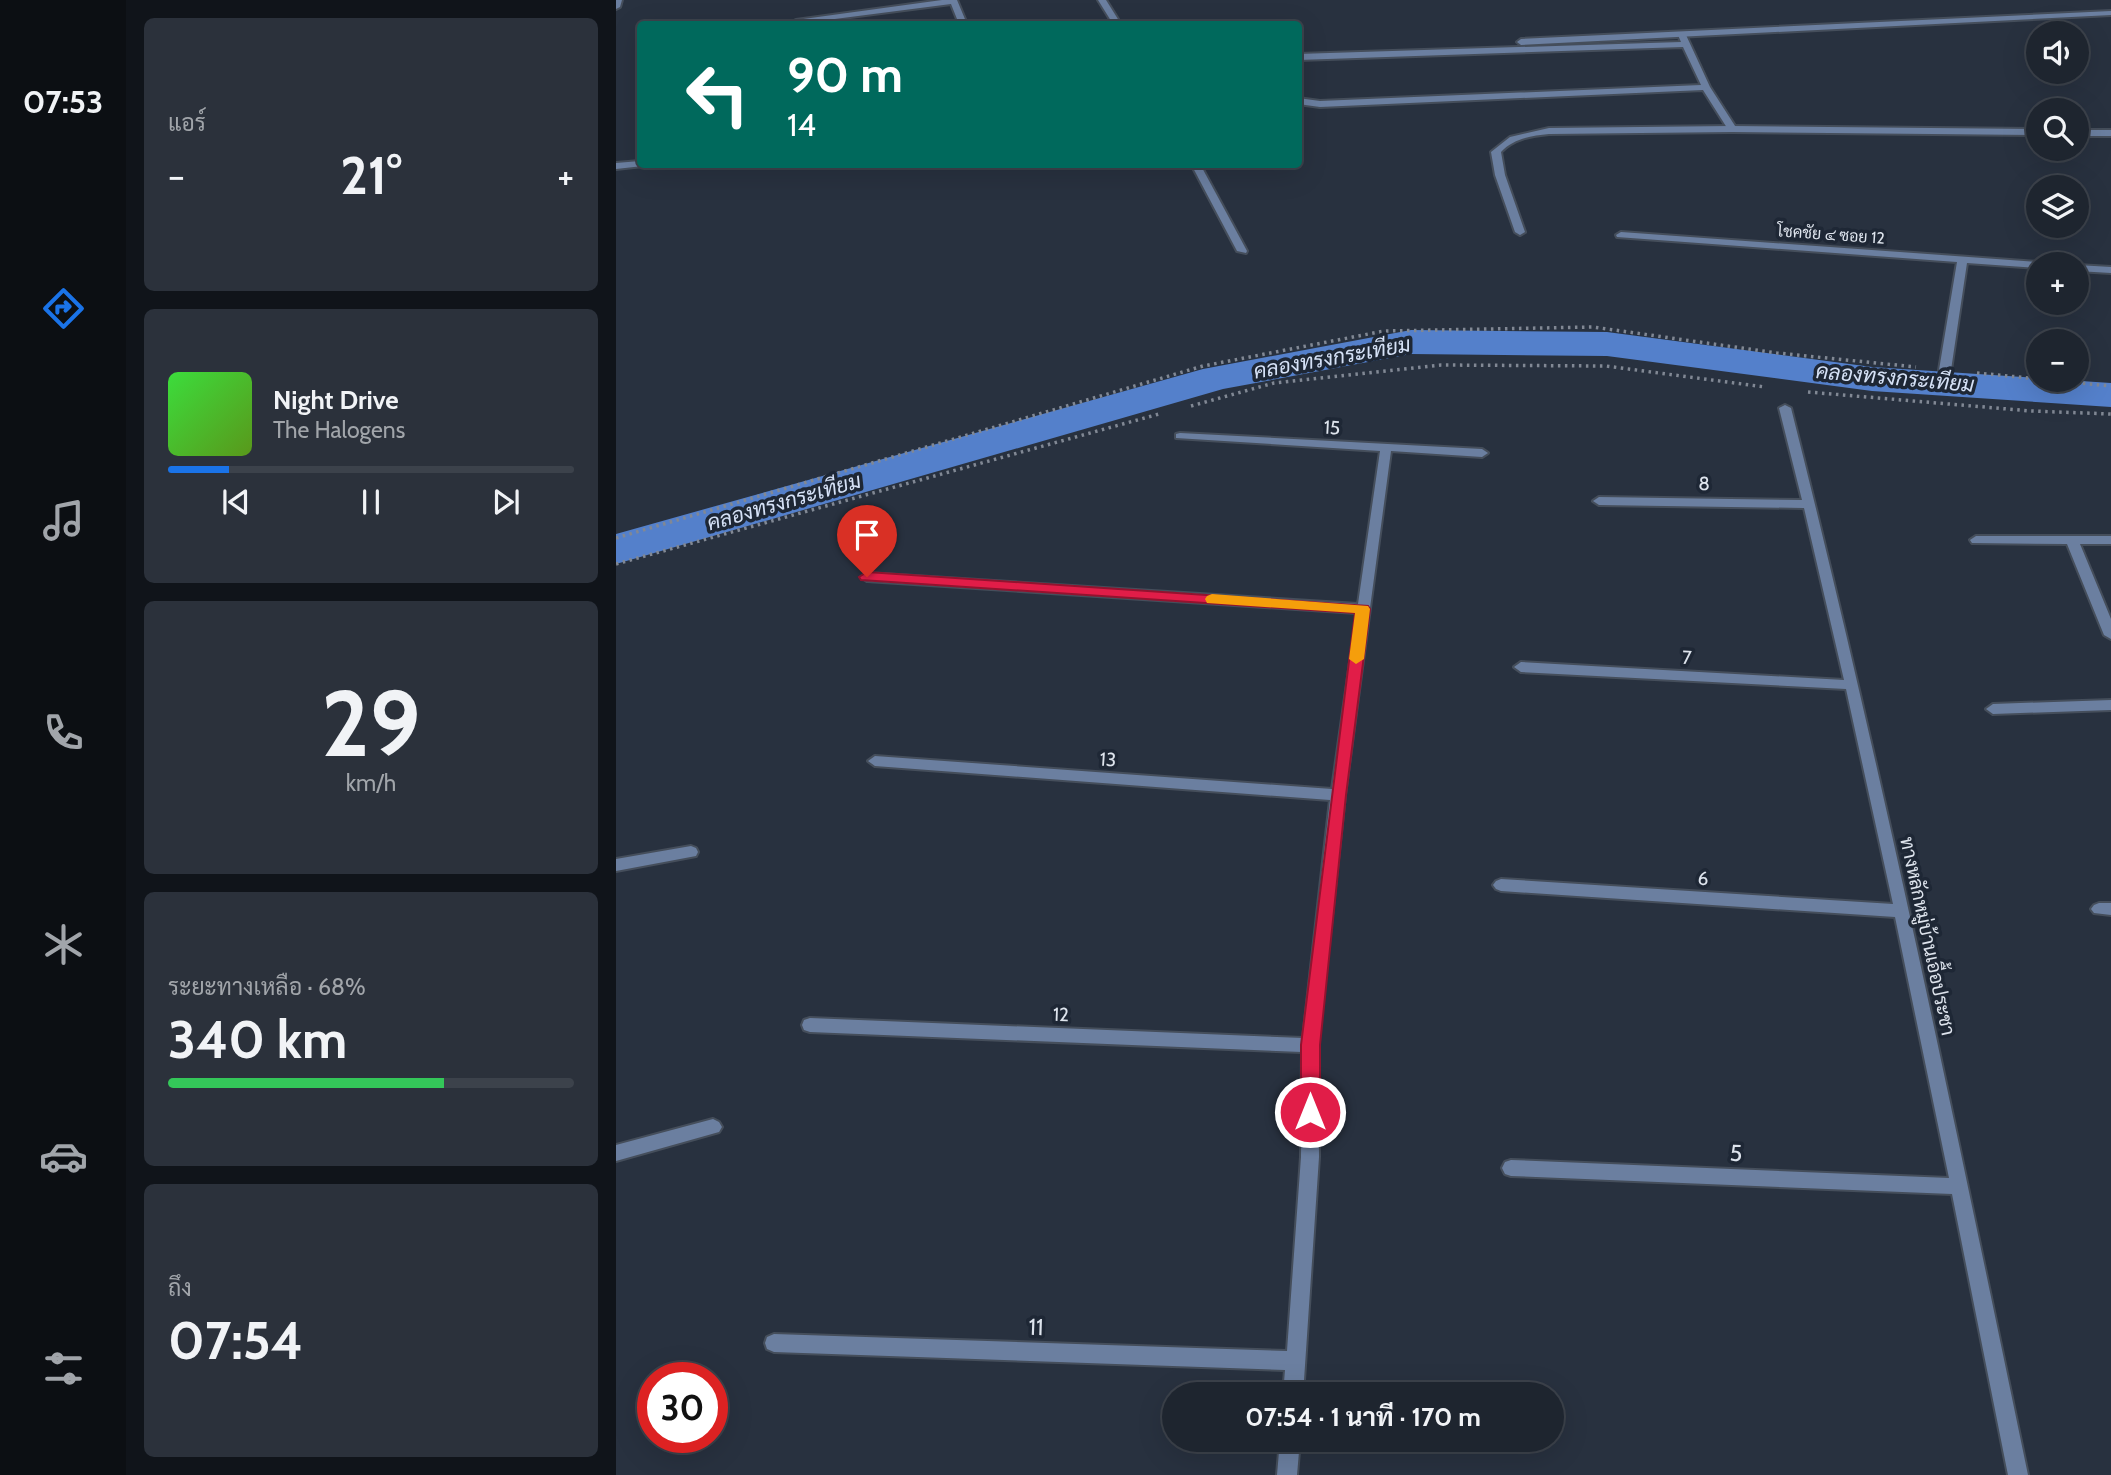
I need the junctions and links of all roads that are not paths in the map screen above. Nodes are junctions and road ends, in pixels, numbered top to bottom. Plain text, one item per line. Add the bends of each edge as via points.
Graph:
1 (618, 0) edge
2 (1102, 0) edge
3 (953, 1) edge
4 (616, 7) edge
5 (2111, 13) edge
6 (803, 21) edge
7 (962, 21) edge
8 (1114, 21) edge
9 (1682, 34) junction
10 (1521, 42) dead end
11 (1685, 44) junction
12 (1302, 57) edge
13 (1706, 87) junction
14 (1302, 102) edge
15 (1732, 129) junction
16 (2026, 132) edge
17 (2089, 133) edge
18 (2111, 133) edge
19 (637, 164) edge
20 (616, 166) edge
21 (1197, 168) edge
22 (1520, 232) dead end
23 (1620, 235) dead end
24 (1242, 251) dead end
25 (1963, 259) junction
26 (2026, 264) edge
27 (2089, 269) edge
28 (2111, 270) edge
29 (1945, 370) road end
30 (1785, 408) dead end
31 (1180, 436) dead end
32 (1386, 448) junction
33 (1482, 453) dead end
34 (1599, 501) dead end
35 (1809, 504) junction
36 (1976, 540) dead end
37 (2072, 540) junction
38 (2111, 540) edge
39 (867, 577) dead end
40 (1363, 609) junction
41 (2111, 635) edge
42 (1521, 667) dead end
43 (1851, 685) junction
44 (2111, 705) edge
45 (1993, 709) dead end
46 (875, 761) dead end
47 (1338, 795) junction
48 (691, 852) dead end
49 (616, 865) edge
50 (1501, 884) dead end
51 (1901, 911) junction
52 (810, 1025) dead end
53 (1310, 1045) junction
54 (713, 1127) dead end
55 (616, 1153) edge
56 (1511, 1168) dead end
57 (1959, 1186) junction
58 (774, 1343) dead end
59 (1296, 1361) junction
60 (1294, 1382) edge
61 (1289, 1452) edge
62 (1287, 1475) edge
63 (2018, 1475) edge

1 - 4 street
2 - 8 street
3 - 6 street
3 - 7 street
5 - 9 street
9 - 10 street
9 - 11 street
11 - 12 street
11 - 13 street
13 - 14 street
13 - 15 street
15 - 16 street
15 - 22 street via 1549,131 1504,142 1496,152 1500,175
17 - 18 street
19 - 20 street
21 - 24 street
23 - 25 street, โชคชัย ๔ ซอย 12
25 - 26 street, โชคชัย ๔ ซอย 12
25 - 29 street
27 - 28 street
30 - 35 street, ทางหลักหมู่บ้านเอื้อประชา
31 - 32 street, 15
32 - 33 street, 15
32 - 40 street
34 - 35 street, 8
35 - 43 street, ทางหลักหมู่บ้านเอื้อประชา
36 - 37 street
37 - 38 street
37 - 41 street
39 - 40 street
40 - 47 street
42 - 43 street, 7
43 - 51 street, ทางหลักหมู่บ้านเอื้อประชา
44 - 45 street
46 - 47 street, 13
47 - 53 street
48 - 49 street
50 - 51 street, 6
51 - 57 street, ทางหลักหมู่บ้านเอื้อประชา
52 - 53 street, 12
53 - 59 street via 1310,1157
54 - 55 street
56 - 57 street, 5
57 - 63 street, ทางหลักหมู่บ้านเอื้อประชา
58 - 59 street, 11
59 - 60 street
61 - 62 street

